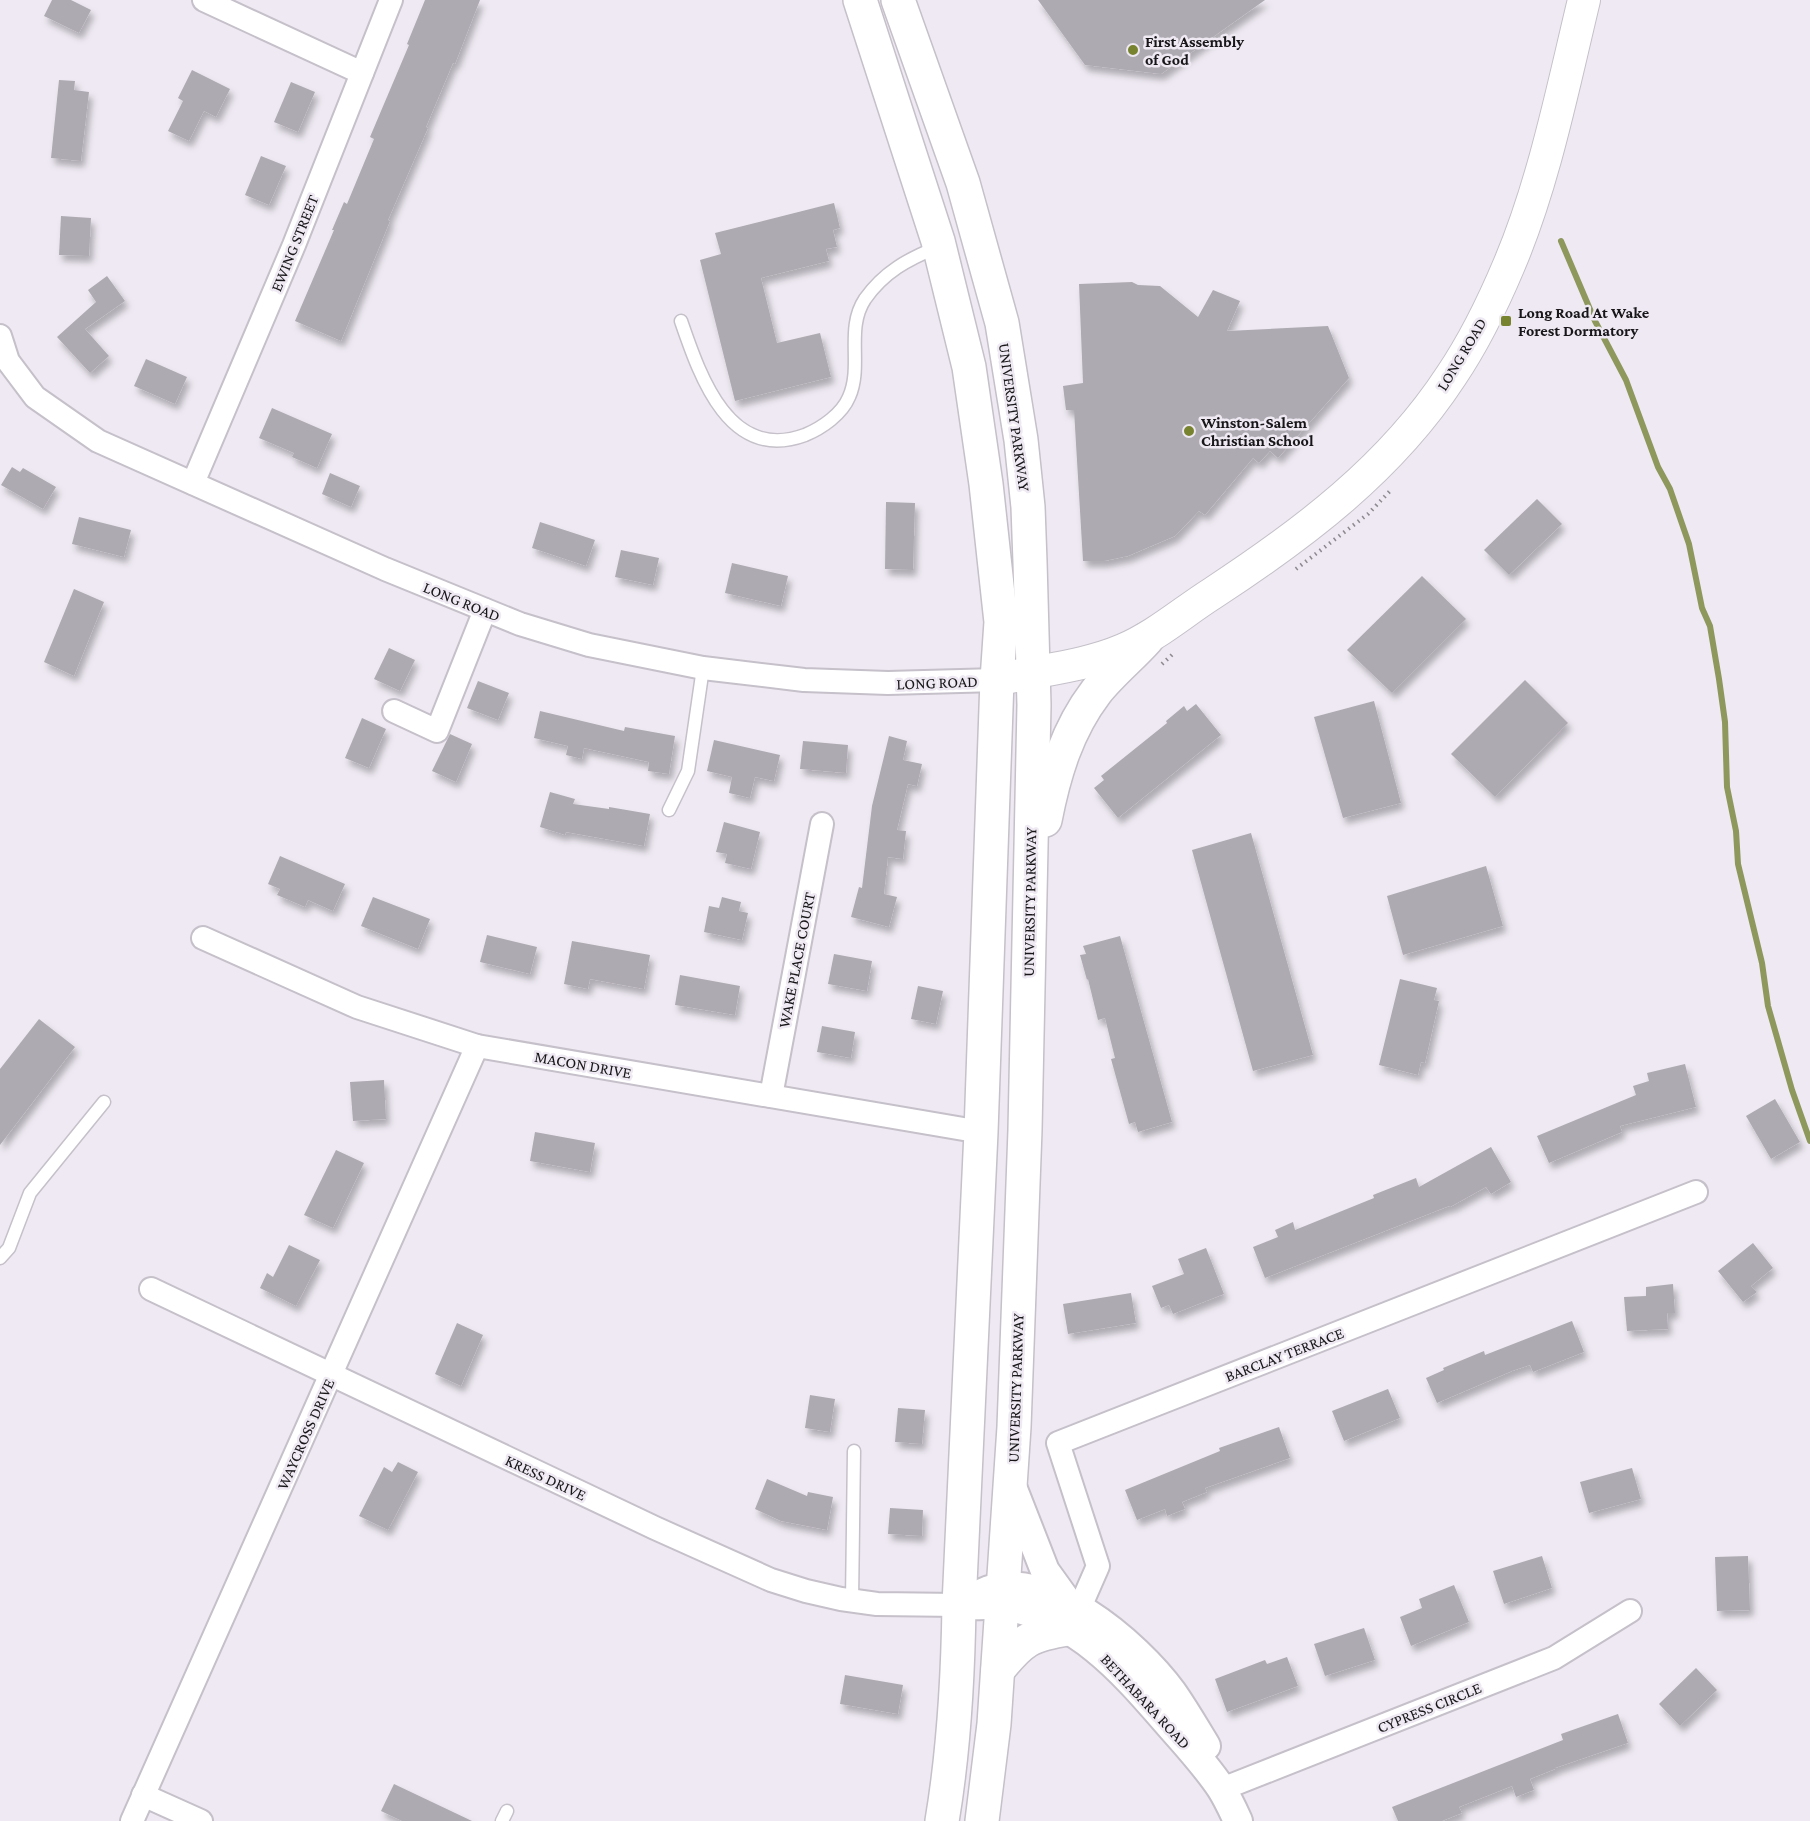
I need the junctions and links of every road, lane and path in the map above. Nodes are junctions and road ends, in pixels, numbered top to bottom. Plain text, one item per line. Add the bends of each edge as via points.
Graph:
1 (204, 0) edge
2 (391, 0) edge
3 (860, 0) edge
4 (898, 0) edge
5 (1584, 0) edge
6 (362, 73) junction
7 (939, 246) junction
8 (681, 321) dead end
9 (0, 336) edge
10 (193, 483) junction
11 (1189, 609) junction
12 (485, 610) junction
13 (1147, 639) junction
14 (1034, 661) junction
15 (703, 668) junction
16 (997, 680) junction
17 (394, 711) dead end
18 (669, 810) dead end
19 (822, 824) dead end
20 (1029, 866) junction
21 (203, 938) dead end
22 (477, 1046) junction
23 (771, 1096) junction
24 (104, 1102) dead end
25 (981, 1132) junction
26 (1696, 1192) dead end
27 (0, 1258) edge
28 (151, 1289) dead end
29 (331, 1375) junction
30 (854, 1452) dead end
31 (1011, 1483) junction
32 (1004, 1596) junction
33 (852, 1601) junction
34 (959, 1605) junction
35 (1630, 1611) dead end
36 (1072, 1613) junction
37 (998, 1670) junction
38 (1222, 1789) junction
39 (143, 1795) junction
40 (132, 1821) edge
41 (201, 1821) edge
42 (942, 1821) edge
43 (982, 1821) edge
44 (1238, 1821) edge

1 - 6 street
2 - 6 street, EWING STREET
3 - 7 main road
4 - 14 main road, UNIVERSITY PARKWAY via 963,183 1002,323 1028,507
5 - 11 main road, LONG ROAD via 1524,224 1491,304 1450,378 1384,458 1326,513
6 - 10 street, EWING STREET
7 - 8 lane via 895,267 879,280 864,301 855,326 855,376 848,401 826,423 800,437 769,440 731,421 698,370
7 - 16 main road via 969,367 986,484 1001,622
9 - 10 street, LONG ROAD via 8,361 35,397 98,441
10 - 12 street, LONG ROAD
11 - 13 main road, LONG ROAD
11 - 14 main road, LONG ROAD via 1106,641
12 - 15 street, LONG ROAD via 590,645
12 - 17 street via 437,731
13 - 14 main road, LONG ROAD via 1063,668
13 - 20 main road via 1097,690 1075,722 1060,758 1041,845
14 - 16 main road, LONG ROAD
14 - 20 main road, UNIVERSITY PARKWAY
15 - 16 street, LONG ROAD via 804,680
15 - 18 lane via 688,771
16 - 25 main road
19 - 23 street, WAKE PLACE COURT
20 - 31 main road, UNIVERSITY PARKWAY via 1025,1130
21 - 22 street, MACON DRIVE via 357,1007
22 - 23 street, MACON DRIVE
22 - 29 street, WAYCROSS DRIVE
23 - 25 street, MACON DRIVE
24 - 27 lane via 30,1193 9,1248
25 - 34 main road
26 - 36 street, BARCLAY TERRACE via 1058,1443 1098,1566
28 - 29 street, KRESS DRIVE
29 - 33 street, KRESS DRIVE via 771,1580
29 - 39 street, WAYCROSS DRIVE
30 - 33 lane
31 - 32 main road, UNIVERSITY PARKWAY
31 - 36 street via 1045,1571
32 - 34 street, BETHABARA ROAD
32 - 36 street, BETHABARA ROAD via 1029,1613
32 - 37 main road, UNIVERSITY PARKWAY
33 - 34 street, KRESS DRIVE
34 - 42 main road via 958,1678
35 - 38 street, CYPRESS CIRCLE via 1554,1658
36 - 37 main road via 1015,1649
36 - 38 street, BETHABARA ROAD via 1093,1645 1136,1686
37 - 43 main road, UNIVERSITY PARKWAY
38 - 44 street, BETHABARA ROAD
39 - 40 street, WAYCROSS DRIVE
39 - 41 street

